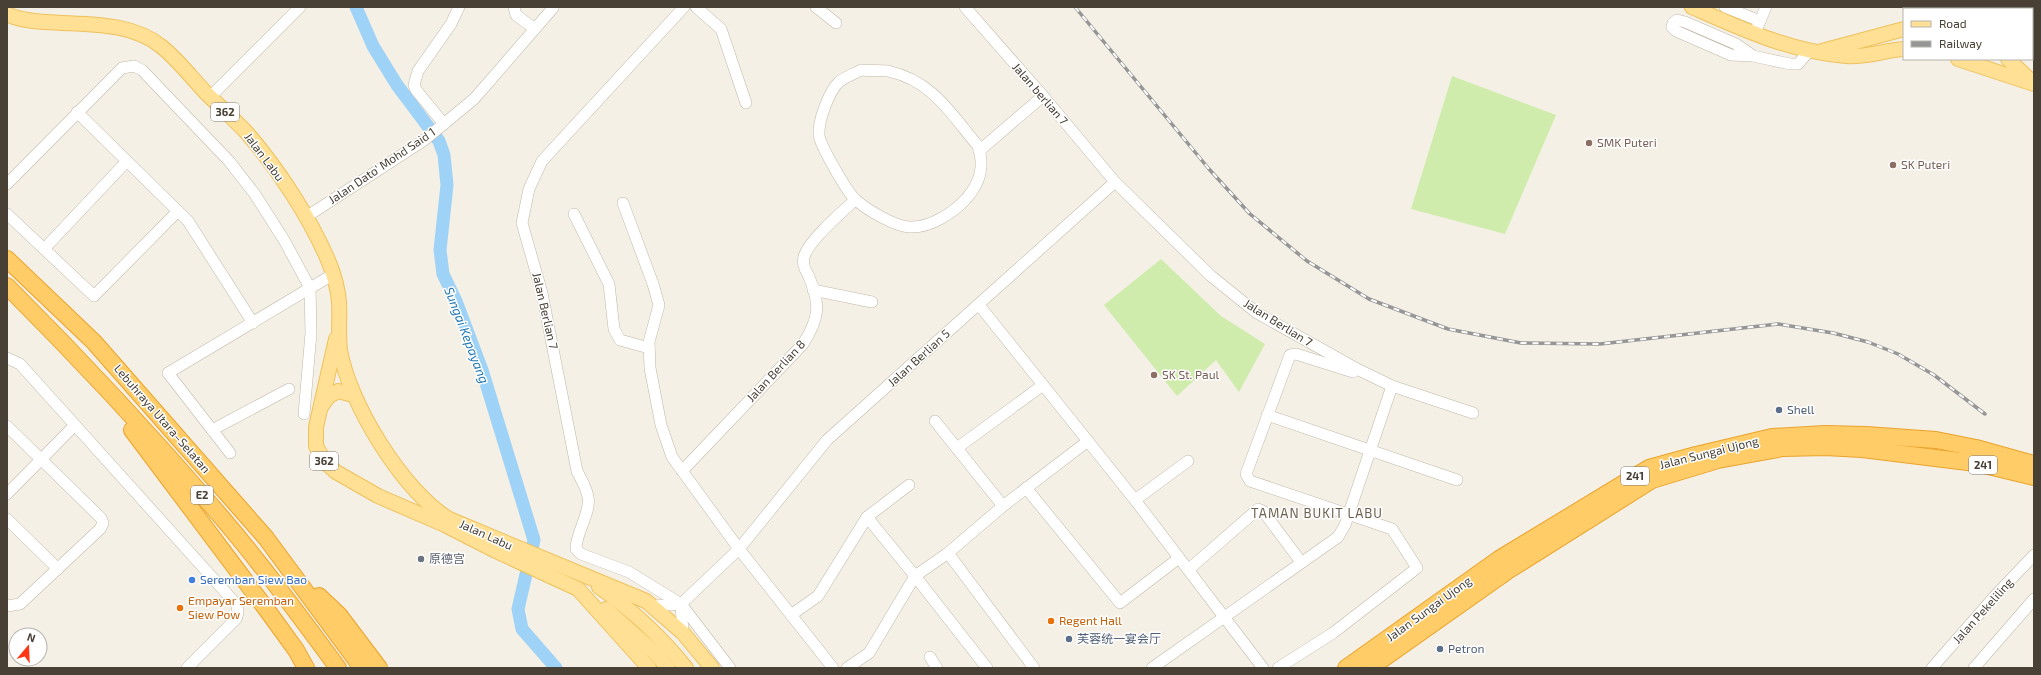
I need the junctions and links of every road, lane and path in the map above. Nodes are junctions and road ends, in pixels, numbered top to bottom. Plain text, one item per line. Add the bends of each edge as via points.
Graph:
1 (300, 7) edge
2 (459, 7) edge
3 (514, 7) edge
4 (684, 7) edge
5 (696, 7) edge
6 (816, 7) edge
7 (965, 7) edge
8 (1692, 7) edge
9 (1725, 7) edge
10 (1766, 7) edge
11 (553, 8) edge
12 (7, 14) edge
13 (836, 23) dead end
14 (1758, 28) junction
15 (535, 30) junction
16 (1903, 30) edge
17 (1903, 49) edge
18 (1814, 51) junction
19 (1754, 56) junction
20 (1961, 60) edge
21 (2009, 60) edge
22 (2034, 84) edge
23 (1042, 96) junction
24 (210, 97) junction
25 (746, 103) dead end
26 (77, 112) junction
27 (442, 125) junction
28 (980, 151) junction
29 (127, 161) junction
30 (1115, 182) junction
31 (7, 184) edge
32 (855, 200) junction
33 (623, 203) dead end
34 (178, 211) junction
35 (7, 214) edge
36 (574, 214) dead end
37 (306, 217) junction
38 (44, 249) junction
39 (7, 259) edge
40 (332, 275) junction
41 (7, 286) edge
42 (310, 288) junction
43 (813, 290) junction
44 (872, 302) dead end
45 (979, 305) junction
46 (253, 322) junction
47 (338, 329) junction
48 (649, 348) junction
49 (7, 358) edge
50 (1359, 370) junction
51 (1043, 385) junction
52 (1392, 386) junction
53 (105, 388) junction
54 (289, 389) dead end
55 (353, 395) junction
56 (320, 409) junction
57 (1473, 413) dead end
58 (304, 414) dead end
59 (1267, 415) junction
60 (935, 420) dead end
61 (75, 425) junction
62 (7, 426) edge
63 (212, 430) junction
64 (1088, 442) junction
65 (957, 448) junction
66 (1370, 450) junction
67 (230, 453) dead end
68 (42, 459) junction
69 (1188, 461) dead end
70 (2034, 464) edge
71 (682, 471) junction
72 (2034, 477) edge
73 (1457, 480) dead end
74 (909, 485) dead end
75 (1026, 488) junction
76 (7, 494) edge
77 (1134, 500) junction
78 (1003, 506) junction
79 (1349, 513) junction
80 (867, 517) junction
81 (7, 520) edge
82 (500, 547) junction
83 (739, 549) junction
84 (948, 553) junction
85 (2034, 555) edge
86 (1179, 558) junction
87 (285, 562) junction
88 (1301, 562) junction
89 (58, 569) junction
90 (1188, 570) junction
91 (574, 572) junction
92 (915, 576) junction
93 (578, 589) junction
94 (2034, 599) edge
95 (681, 604) junction
96 (7, 606) edge
97 (654, 606) junction
98 (791, 615) junction
99 (1224, 616) junction
100 (683, 633) junction
101 (930, 657) dead end
102 (1263, 666) edge
103 (187, 668) edge
104 (306, 668) edge
105 (338, 668) edge
106 (362, 668) edge
107 (379, 668) edge
108 (649, 668) edge
109 (668, 668) edge
110 (686, 668) edge
111 (712, 668) edge
112 (730, 668) edge
113 (833, 668) edge
114 (847, 668) edge
115 (938, 668) edge
116 (987, 668) edge
117 (1034, 668) edge
118 (1152, 668) edge
119 (1278, 668) edge
120 (1346, 668) edge
121 (1370, 668) edge
122 (1932, 668) edge
123 (1974, 668) edge

1 - 24 street
2 - 27 street via 414,80 416,90
3 - 15 street via 516,15
4 - 95 street, Jalan Berlian 7 via 542,161 529,189 522,223 542,293 577,471 588,496 589,505 576,541 576,550 629,572
5 - 25 street via 721,29
6 - 13 street
7 - 23 street, Jalan berlian 7
8 - 14 main road
9 - 14 street
10 - 14 street
11 - 15 street, Jalan Dato' Mohd Said 1
12 - 24 main road, Jalan Labu / 362 via 32,21 120,28 141,33 162,47
14 - 18 main road via 1776,42
15 - 27 street, Jalan Dato' Mohd Said 1 via 474,99
16 - 18 main road
17 - 18 main road via 1847,57
18 - 19 street via 1798,64
19 - 19 street via 1731,55 1676,31 1672,27 1673,23 1677,20 1685,22 1736,44
20 - 22 main road
21 - 22 main road
23 - 28 street
23 - 30 street, Jalan berlian 7
24 - 37 main road, Jalan Labu / 362 via 247,134
26 - 29 street
26 - 31 street
26 - 42 street via 122,68 134,66 142,70 233,166 254,193
27 - 37 street, Jalan Dato' Mohd Said 1 via 423,141
28 - 32 street via 978,183 970,194 959,206 923,226 909,227 896,223 875,214
28 - 32 street via 936,94 917,81 888,71 861,70 839,82 829,96 819,135 828,157
29 - 34 street
29 - 38 street
30 - 45 street, Jalan Berlian 5
30 - 50 street, Jalan Berlian 7 via 1211,276 1257,312
32 - 43 street, Jalan Berlian 8 via 817,237 804,256 803,266
33 - 48 street via 659,305
34 - 38 street via 94,296
34 - 46 street via 203,243
35 - 38 street
36 - 48 street via 609,284 614,329 620,340
37 - 40 main road, Jalan Labu / 362 via 328,261
39 - 87 highway, Lebuhraya Utara–Selatan / E2 via 94,342
40 - 42 street
40 - 47 main road, Jalan Labu / 362 via 339,302
41 - 53 highway, Lebuhraya Utara–Selatan / E2
42 - 46 street
42 - 58 street via 311,333
43 - 44 street
43 - 71 street, Jalan Berlian 8 via 818,307 813,328 803,344
45 - 51 street
45 - 83 street, Jalan Berlian 5 via 827,440
46 - 63 street via 168,373
47 - 55 main road, Jalan Labu / 362 via 344,369
47 - 56 main road, Jalan Labu / 362
48 - 71 street via 650,368 661,425 672,457
49 - 61 street via 20,364
50 - 52 street, Jalan Berlian 7
50 - 59 street via 1350,372 1296,354 1290,355
51 - 64 street
51 - 65 street
52 - 57 street, Jalan Berlian 7
52 - 66 street
53 - 104 highway via 140,442 296,650
53 - 105 highway, Lebuhraya Utara–Selatan / E2 via 218,513
54 - 63 street
55 - 56 main road via 338,391 328,398
55 - 82 main road, Jalan Labu / 362 via 390,460 433,507 449,519
56 - 82 main road, Jalan Labu / 362 via 316,427 316,446 324,461 336,472 378,496
59 - 66 street
59 - 79 street via 1246,474 1247,478
60 - 65 street
61 - 68 street
61 - 103 street via 237,606 238,612 231,624
62 - 68 street
63 - 67 street
64 - 75 street
64 - 77 street
65 - 78 street
66 - 73 street
66 - 79 street
68 - 76 street
68 - 89 street via 102,518 103,523 100,529
69 - 77 street
70 - 120 highway, Jalan Sungai Ujong / 241 via 1936,440 1825,434 1772,437 1649,468 1499,558
71 - 83 street
72 - 121 highway, Jalan Sungai Ujong / 241 via 1976,463 1825,447 1783,448 1718,460 1652,480 1509,570
74 - 80 street
75 - 78 street
75 - 86 street via 1120,603
77 - 86 street
78 - 84 street
79 - 88 street via 1338,536
79 - 119 street via 1392,529 1417,568 1333,633
80 - 92 street
80 - 98 street via 818,596
81 - 89 street
82 - 91 main road, Jalan Labu / 362
82 - 93 main road, Jalan Labu / 362
83 - 95 street, Jalan Berlian 5
83 - 98 street
84 - 92 street
84 - 117 street
85 - 122 street, Jalan Pekeliling
86 - 90 street
87 - 106 highway, Lebuhraya Utara–Selatan / E2
87 - 107 highway via 338,615
88 - 90 street via 1258,509
88 - 99 street
89 - 96 street via 20,604
90 - 99 street
91 - 97 main road, Jalan Labu / 362 via 638,596
91 - 110 main road via 612,596 669,647
92 - 114 street via 869,653
92 - 116 street
93 - 108 main road, Jalan Labu / 362
93 - 109 main road via 613,614
94 - 123 street
95 - 97 street
95 - 100 street
95 - 112 street
97 - 100 main road, Jalan Labu / 362
98 - 113 street
99 - 102 street
99 - 118 street
100 - 111 main road, Jalan Labu / 362
101 - 115 street

